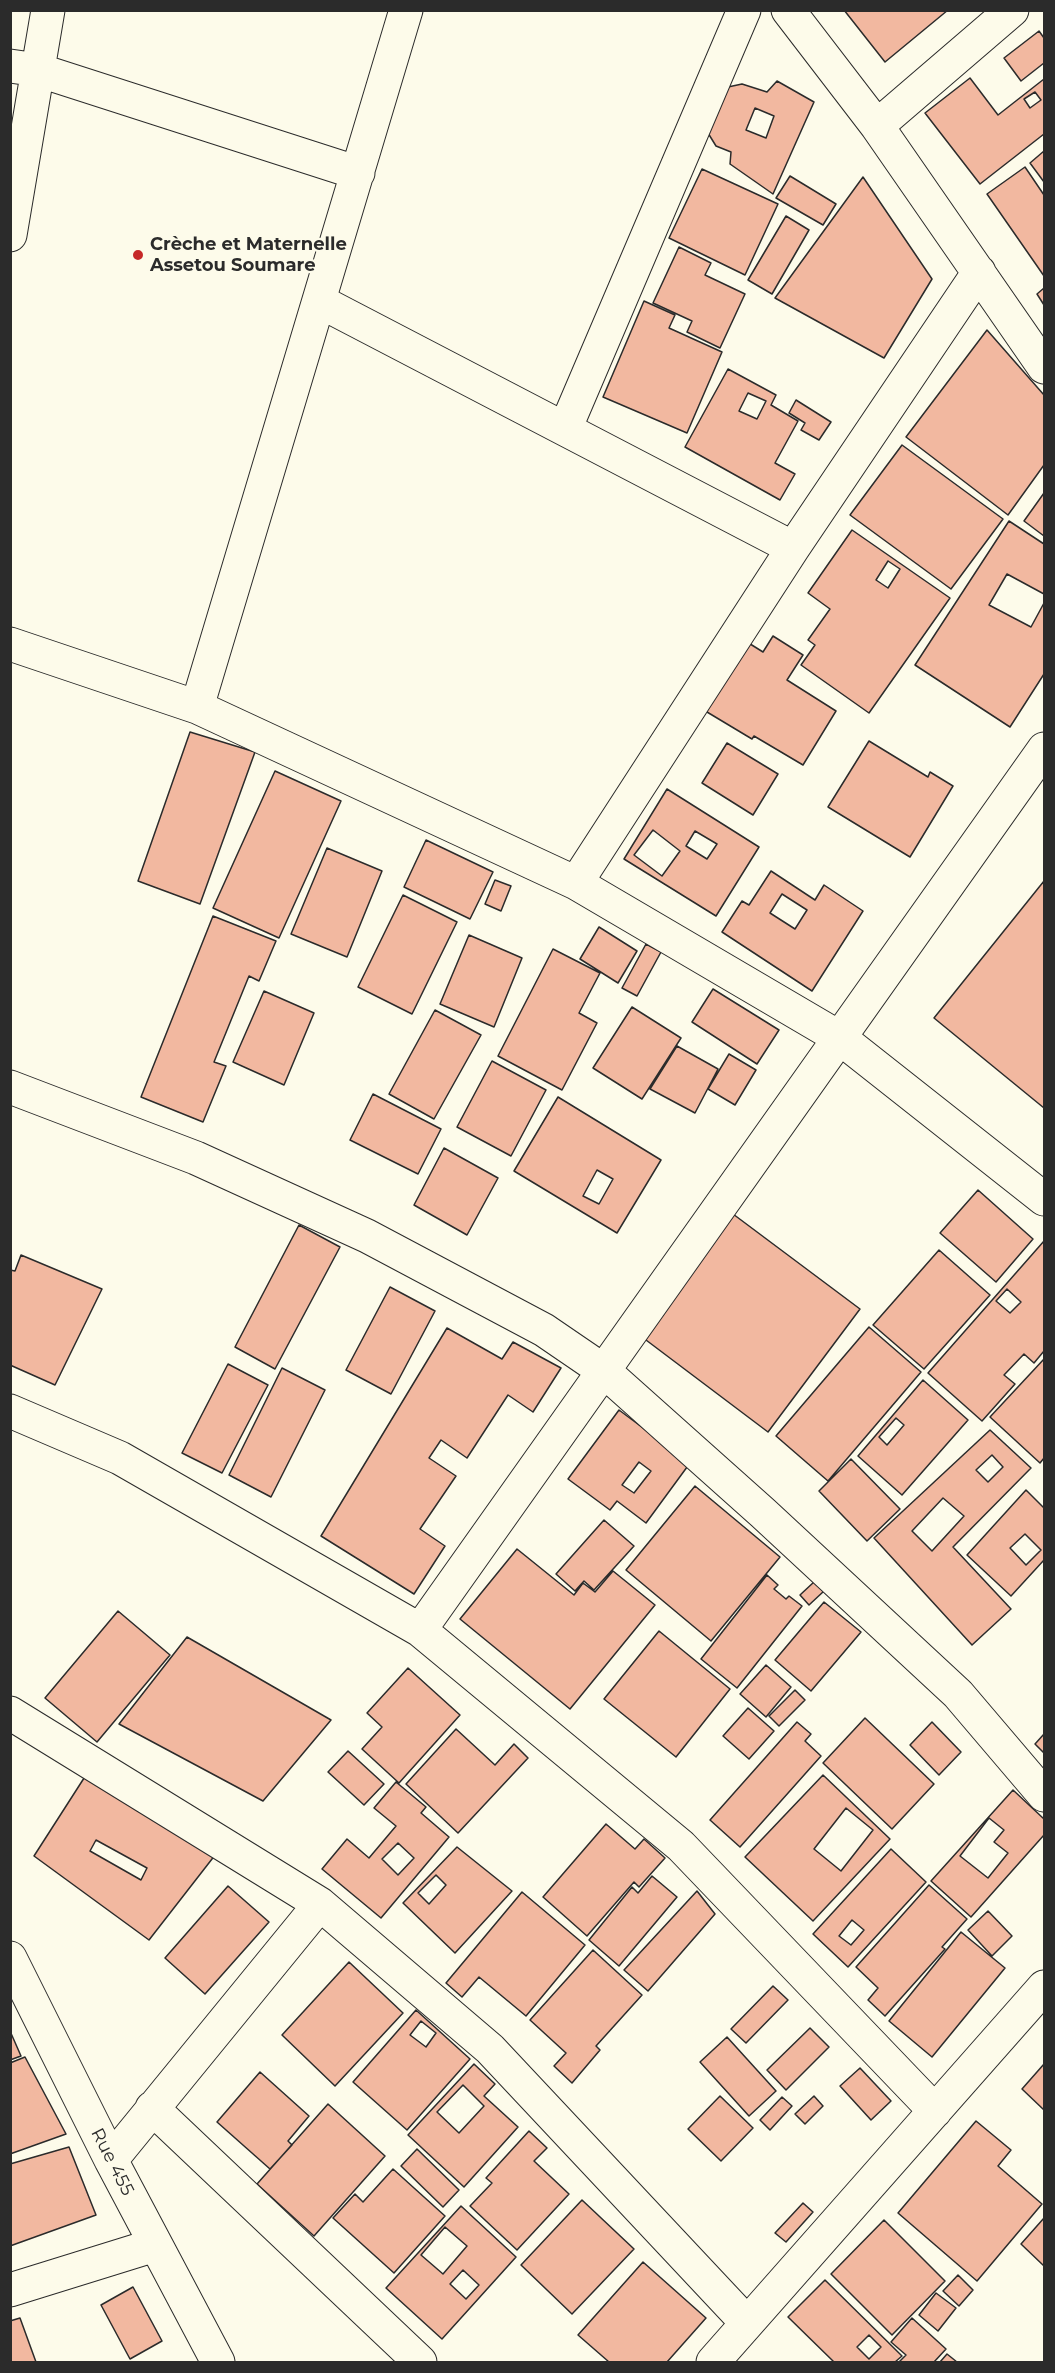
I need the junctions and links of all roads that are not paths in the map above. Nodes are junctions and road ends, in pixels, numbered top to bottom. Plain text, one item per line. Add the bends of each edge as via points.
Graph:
1 (48, 10) edge
2 (406, 10) edge
3 (744, 10) edge
4 (788, 10) edge
5 (1012, 10) edge
6 (24, 68) edge
7 (877, 126) junction
8 (358, 172) junction
9 (10, 235) edge
10 (979, 272) junction
11 (319, 301) junction
12 (1044, 367) edge
13 (565, 429) junction
14 (793, 548) junction
15 (10, 644) edge
16 (197, 707) junction
17 (1044, 749) edge
18 (576, 883) junction
19 (840, 1038) junction
20 (10, 1087) edge
21 (1044, 1199) edge
22 (604, 1371) junction
23 (10, 1411) edge
24 (420, 1630) junction
25 (10, 1713) edge
26 (1044, 1795) edge
27 (320, 1904) junction
28 (10, 1958) edge
29 (1044, 1987) edge
30 (152, 2108) junction
31 (935, 2111) junction
32 (111, 2160) junction
33 (155, 2245) junction
34 (10, 2290) edge
35 (747, 2323) junction
36 (218, 2362) edge
37 (420, 2362) edge
38 (713, 2362) edge

1 - 6 street
2 - 8 street
3 - 13 street
4 - 7 street
5 - 7 street
6 - 8 street
6 - 9 street
7 - 10 street
8 - 11 street
10 - 12 street
10 - 14 street
11 - 13 street
11 - 16 street
13 - 14 street
14 - 18 street
15 - 16 street
16 - 18 street
17 - 19 street
18 - 19 street
19 - 21 street
19 - 22 street
20 - 22 street via 196,1158 367,1236 544,1330
22 - 24 street
22 - 26 street via 958,1694
23 - 24 street via 120,1458
24 - 31 street via 681,1846
25 - 27 street
27 - 30 street
27 - 35 street via 490,2049
28 - 32 street, Rue 455
29 - 31 street
30 - 32 street
30 - 37 street
31 - 35 street
32 - 33 street, Rue 455
33 - 34 street
33 - 36 street, Rue 455
35 - 38 street

